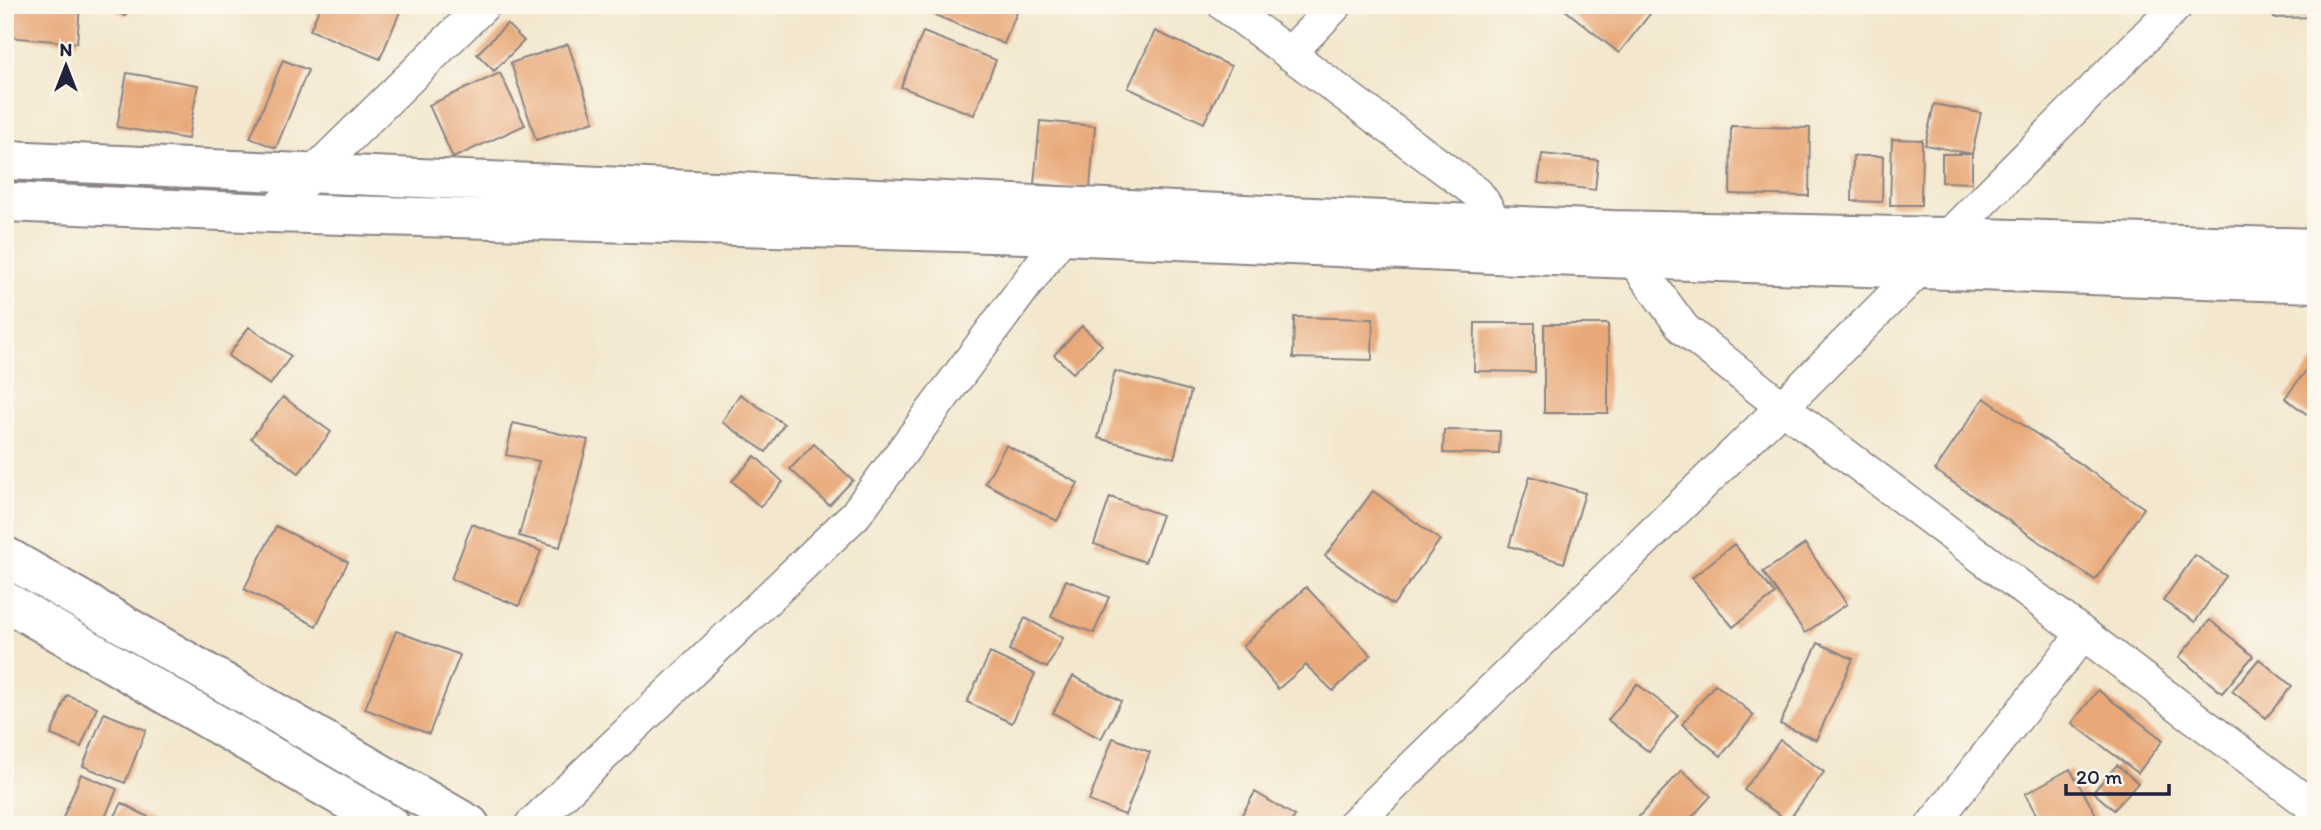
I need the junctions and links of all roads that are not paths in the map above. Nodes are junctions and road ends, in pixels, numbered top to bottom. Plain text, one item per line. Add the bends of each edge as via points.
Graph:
1 (484, 5) edge
2 (1224, 5) edge
3 (1336, 5) edge
4 (2177, 5) edge
5 (1289, 54) junction
6 (5, 160) edge
7 (313, 173) junction
8 (5, 202) edge
9 (272, 212) junction
10 (1063, 235) junction
11 (1947, 237) junction
12 (1493, 239) junction
13 (1621, 244) junction
14 (2316, 248) edge
15 (1921, 268) junction
16 (2316, 283) edge
17 (1782, 407) junction
18 (5, 556) edge
19 (5, 601) edge
20 (2083, 634) junction
21 (2316, 809) edge
22 (390, 825) edge
23 (470, 825) edge
24 (531, 825) edge
25 (1353, 825) edge
26 (1932, 825) edge

1 - 7 street
2 - 5 street
3 - 5 street
4 - 11 street
5 - 12 street via 1477,193 1488,207
6 - 7 main road
7 - 9 street
7 - 12 main road
8 - 9 main road
9 - 10 main road
10 - 12 main road
10 - 24 street via 855,515
11 - 13 main road
11 - 14 main road
11 - 15 street
12 - 13 main road
13 - 15 main road
13 - 17 street via 1684,329
15 - 16 main road
15 - 17 street
17 - 20 street
17 - 25 street
18 - 23 main road
19 - 22 main road
20 - 21 street
20 - 26 street

